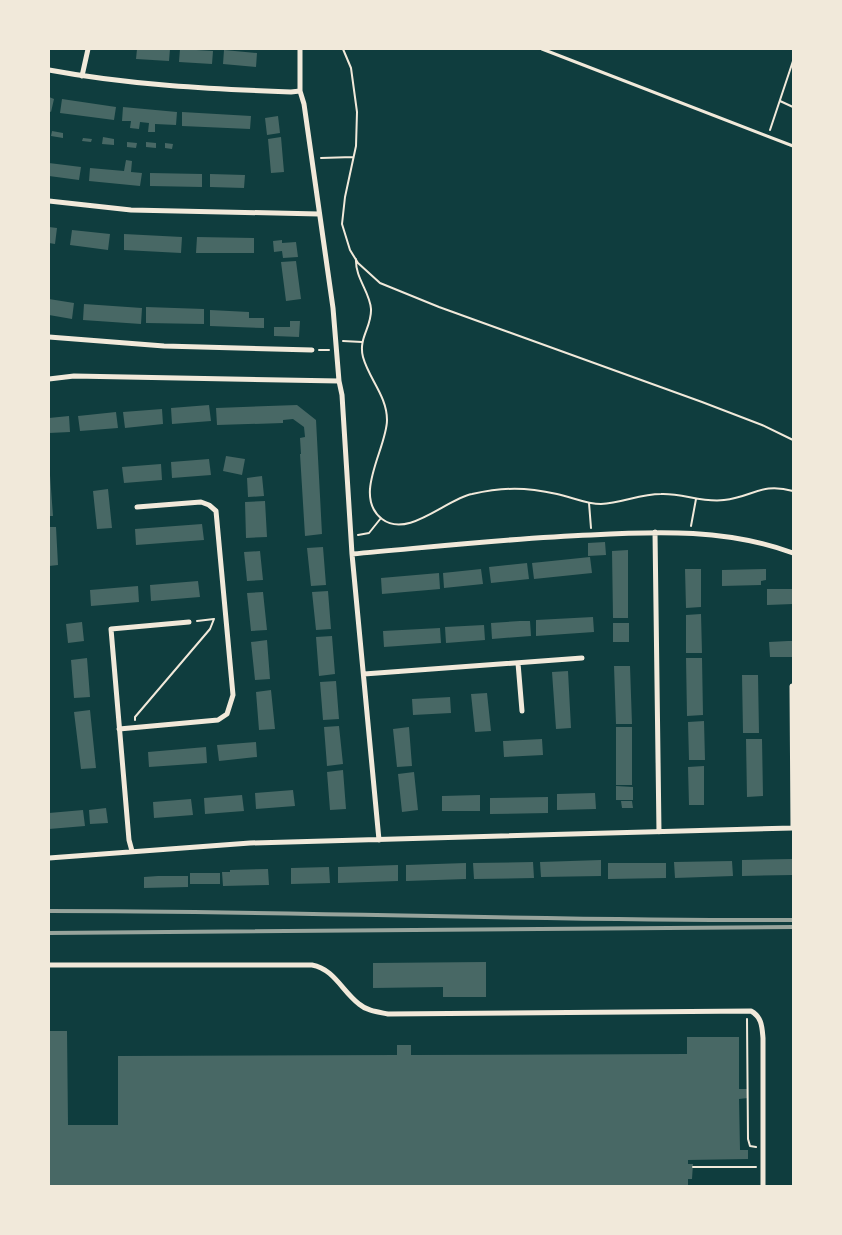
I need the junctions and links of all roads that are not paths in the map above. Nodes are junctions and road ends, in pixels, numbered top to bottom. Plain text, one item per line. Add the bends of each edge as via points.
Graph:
1 (88, 49) edge
2 (300, 49) edge
3 (542, 49) edge
4 (49, 70) edge
5 (82, 76) junction
6 (300, 91) junction
7 (793, 146) edge
8 (49, 201) edge
9 (319, 214) junction
10 (49, 337) edge
11 (312, 350) road end
12 (49, 379) edge
13 (339, 381) junction
14 (138, 507) dead end
15 (655, 532) junction
16 (793, 553) edge
17 (352, 554) junction
18 (189, 622) road end
19 (582, 658) dead end
20 (518, 663) junction
21 (364, 674) junction
22 (792, 686) edge
23 (522, 711) dead end
24 (119, 729) junction
25 (793, 828) edge
26 (659, 832) junction
27 (379, 840) junction
28 (132, 850) junction
29 (49, 858) edge
30 (49, 965) edge
31 (763, 1186) edge

1 - 5 street
2 - 6 street
3 - 7 lane
4 - 5 street
5 - 6 street via 195,88
6 - 9 street
8 - 9 street via 131,210
9 - 13 street via 333,308
10 - 11 street via 164,346
12 - 13 street via 74,376
13 - 17 street via 346,440
14 - 24 street via 201,502 216,511 233,695 227,714 218,720
15 - 16 street via 721,535
15 - 17 street via 517,538
15 - 26 street
17 - 21 street
18 - 24 street via 112,629
19 - 20 street
20 - 21 street
20 - 23 street
21 - 27 street
22 - 25 street
24 - 28 street
25 - 26 street
26 - 27 street
27 - 28 street
28 - 29 street
30 - 31 street via 312,965 326,970 358,1004 371,1011 388,1014 751,1011 758,1017 763,1038

